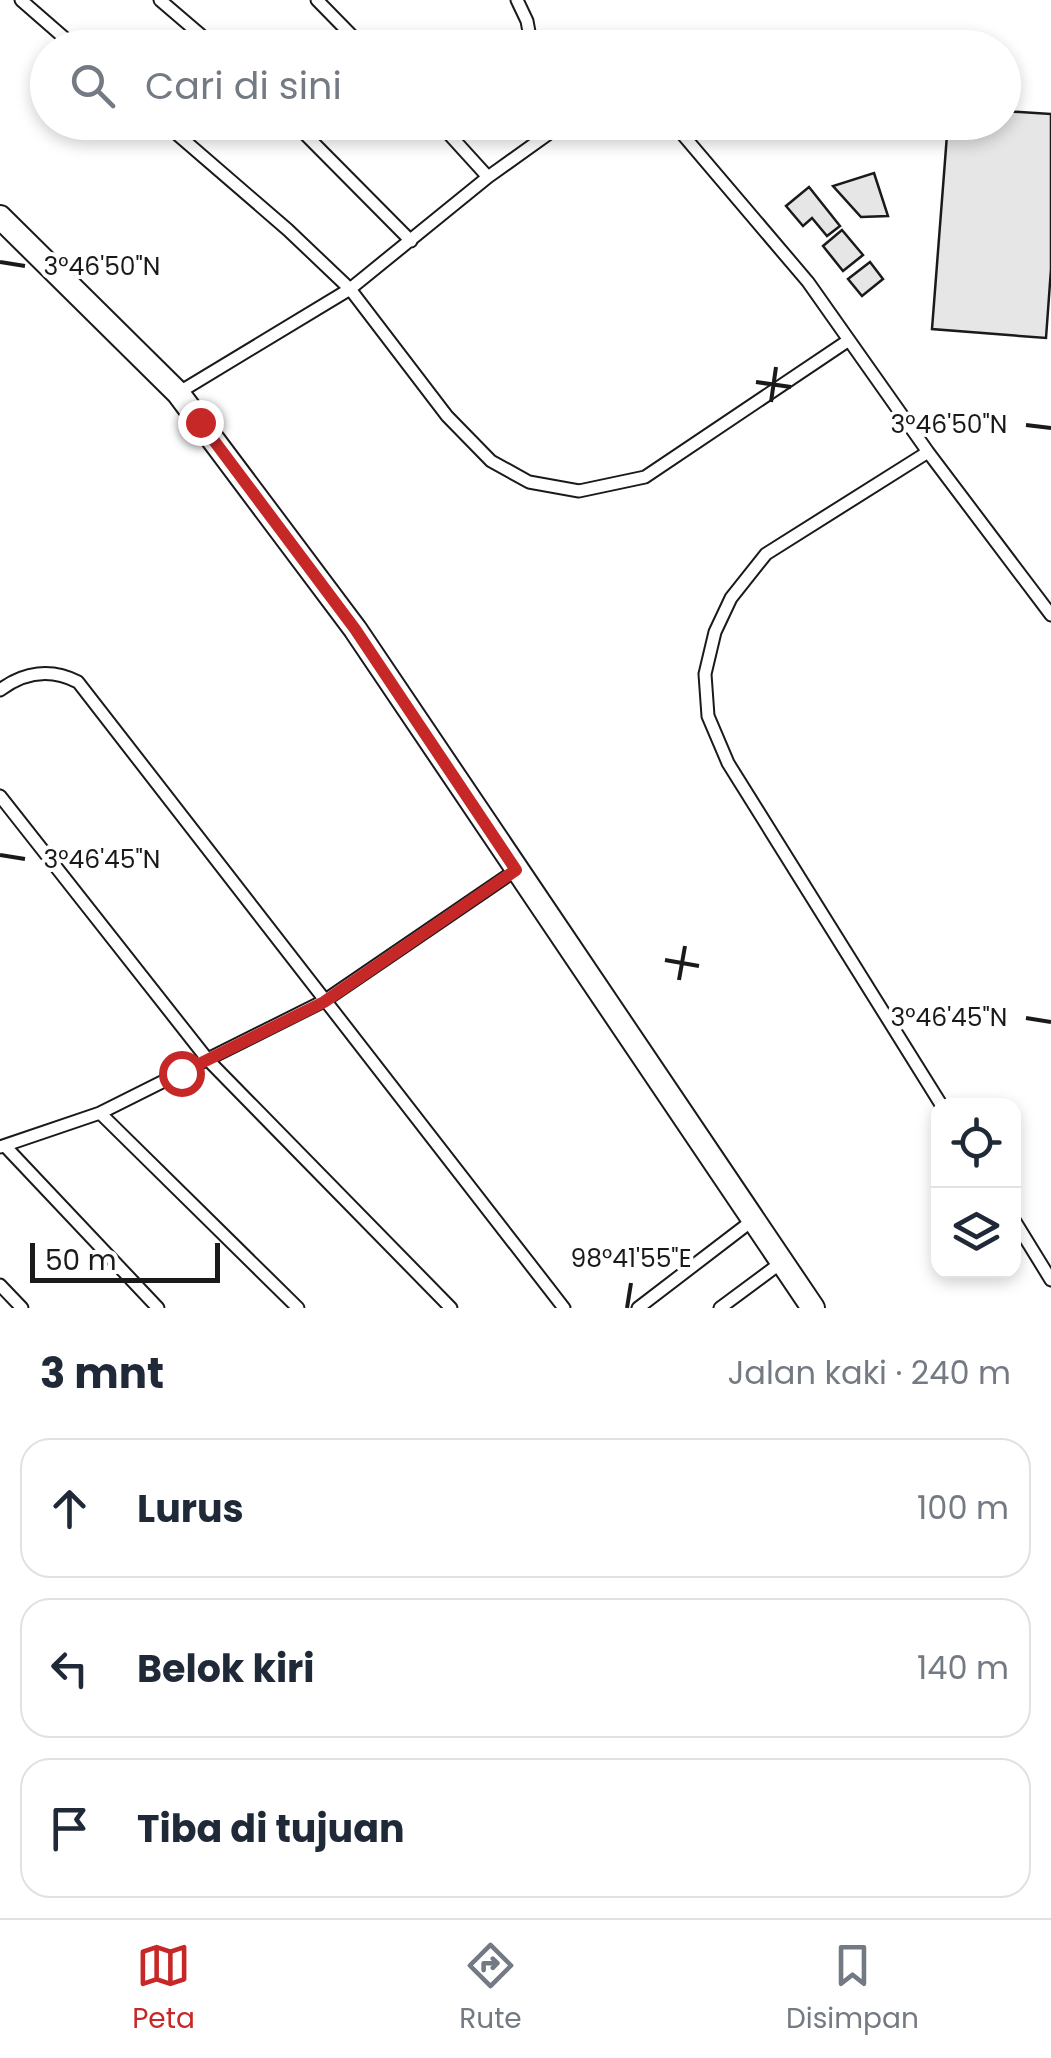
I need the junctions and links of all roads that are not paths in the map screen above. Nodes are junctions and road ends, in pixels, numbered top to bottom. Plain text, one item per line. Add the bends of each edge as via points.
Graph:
1 (21, 0) edge
2 (160, 0) edge
3 (517, 0) edge
4 (319, 1) edge
5 (55, 30) edge
6 (195, 30) edge
7 (347, 30) edge
8 (529, 30) edge
9 (184, 140) edge
10 (311, 140) edge
11 (454, 140) edge
12 (540, 140) edge
13 (687, 140) edge
14 (488, 177) junction
15 (0, 217) edge
16 (410, 240) junction
17 (350, 288) junction
18 (849, 340) junction
19 (178, 392) junction
20 (928, 452) junction
21 (1051, 615) edge
22 (0, 690) edge
23 (0, 796) edge
24 (516, 870) junction
25 (324, 1002) junction
26 (208, 1060) junction
27 (937, 1098) edge
28 (100, 1114) junction
29 (2, 1146) edge
30 (753, 1220) junction
31 (1021, 1231) edge
32 (782, 1262) junction
33 (1051, 1280) edge
34 (0, 1285) edge
35 (22, 1308) edge
36 (158, 1308) edge
37 (298, 1308) edge
38 (451, 1308) edge
39 (564, 1308) edge
40 (638, 1308) edge
41 (720, 1308) edge
42 (813, 1308) edge

1 - 5 lane
2 - 6 lane
3 - 8 lane
4 - 7 lane
9 - 17 lane
10 - 16 lane
11 - 14 lane
12 - 14 lane
13 - 18 lane
14 - 16 lane
15 - 19 street
16 - 17 lane
17 - 18 lane via 447,416 491,461 529,482 579,491 644,478
17 - 19 lane
18 - 20 lane
19 - 24 street via 355,629
20 - 21 lane
20 - 27 lane via 766,554 732,598 705,674 708,716 728,763
22 - 25 lane via 50,672 78,682
23 - 26 lane
24 - 25 lane
24 - 30 street
25 - 26 lane
25 - 39 lane
26 - 28 lane
26 - 38 lane
28 - 29 lane
28 - 37 lane
29 - 36 lane
30 - 32 street
30 - 40 lane
31 - 33 lane
32 - 41 lane
32 - 42 street
34 - 35 lane

